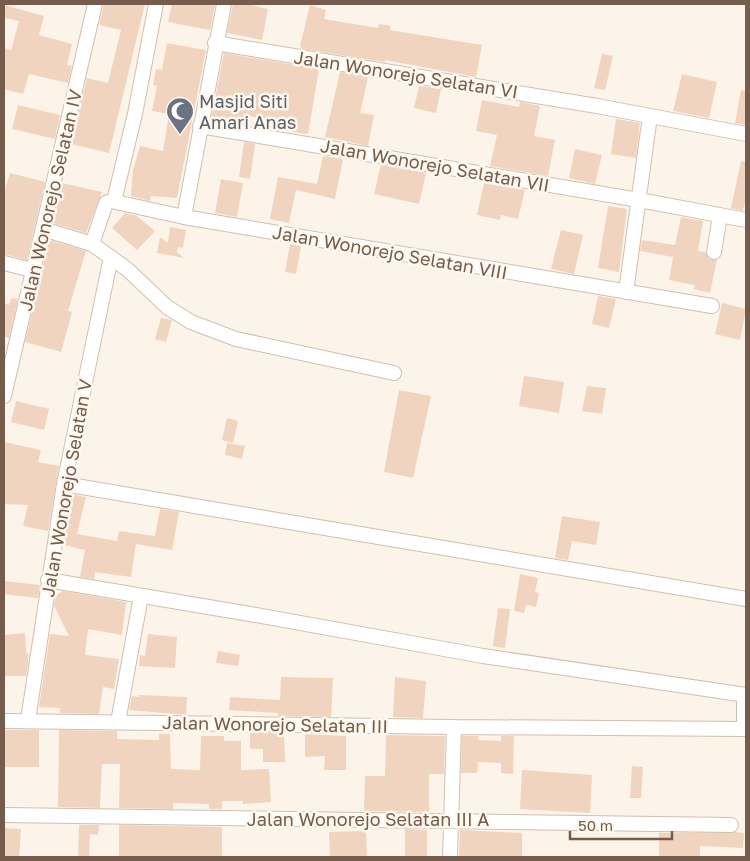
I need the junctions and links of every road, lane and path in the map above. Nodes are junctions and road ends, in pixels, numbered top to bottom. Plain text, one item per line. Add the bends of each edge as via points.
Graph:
1 (95, 4) edge
2 (156, 4) edge
3 (224, 4) edge
4 (215, 43) junction
5 (650, 116) junction
6 (200, 126) junction
7 (746, 134) edge
8 (639, 200) junction
9 (119, 202) junction
10 (720, 216) junction
11 (184, 217) junction
12 (746, 220) edge
13 (43, 228) junction
14 (92, 244) junction
15 (714, 252) dead end
16 (111, 257) junction
17 (4, 263) edge
18 (32, 270) junction
19 (626, 292) junction
20 (712, 306) dead end
21 (394, 372) dead end
22 (4, 396) edge
23 (64, 484) junction
24 (48, 580) junction
25 (141, 596) junction
26 (746, 599) edge
27 (745, 695) edge
28 (4, 720) edge
29 (28, 720) junction
30 (118, 722) junction
31 (454, 727) junction
32 (4, 815) edge
33 (451, 820) junction
34 (731, 825) dead end
35 (450, 857) edge

1 - 13 street, Jalan Wonorejo Selatan IV
2 - 9 street
3 - 4 street
4 - 5 street, Jalan Wonorejo Selatan VI
4 - 6 street
5 - 7 street, Jalan Wonorejo Selatan VI
5 - 8 street
6 - 8 street, Jalan Wonorejo Selatan VII
6 - 11 street
8 - 10 street, Jalan Wonorejo Selatan VII
8 - 19 street
9 - 11 street
9 - 14 street via 106,203
10 - 12 street, Jalan Wonorejo Selatan VII
10 - 15 street
11 - 19 street, Jalan Wonorejo Selatan VIII
13 - 14 street
13 - 18 street, Jalan Wonorejo Selatan IV
14 - 16 street
16 - 21 street via 167,307 212,332
16 - 23 street, Jalan Wonorejo Selatan V
17 - 18 street
18 - 22 street, Jalan Wonorejo Selatan IV
19 - 20 street, Jalan Wonorejo Selatan VIII
23 - 24 street, Jalan Wonorejo Selatan V
23 - 26 street
24 - 25 street
24 - 29 street, Jalan Wonorejo Selatan V
25 - 27 street via 482,656
25 - 30 street
27 - 31 street, Jalan Wonorejo Selatan III via 744,729
28 - 29 street, Jalan Wonorejo Selatan III
29 - 30 street, Jalan Wonorejo Selatan III
30 - 31 street, Jalan Wonorejo Selatan III
31 - 33 street
32 - 33 street, Jalan Wonorejo Selatan III A
33 - 34 street, Jalan Wonorejo Selatan III A
33 - 35 street

